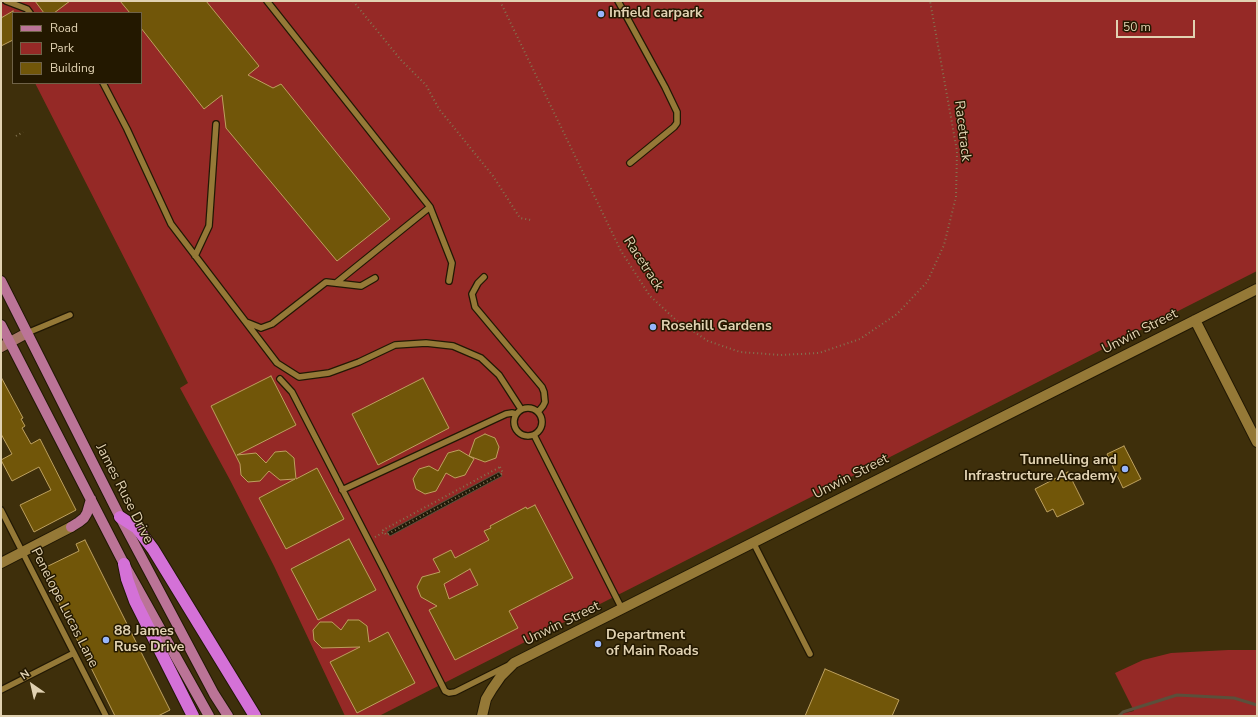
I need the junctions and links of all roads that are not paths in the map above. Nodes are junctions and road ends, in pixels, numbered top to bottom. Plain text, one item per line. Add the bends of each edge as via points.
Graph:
1 (6, 1) edge
2 (266, 1) edge
3 (618, 1) edge
4 (29, 12) edge
5 (104, 84) edge
6 (216, 124) dead end
7 (630, 163) dead end
8 (430, 207) junction
9 (195, 256) junction
10 (484, 277) dead end
11 (375, 278) dead end
12 (1, 281) edge
13 (449, 281) dead end
14 (336, 283) junction
15 (1257, 289) edge
16 (70, 315) dead end
17 (1195, 320) junction
18 (246, 321) junction
19 (1, 325) edge
20 (27, 333) junction
21 (5, 345) edge
22 (280, 379) dead end
23 (521, 409) junction
24 (538, 412) junction
25 (516, 414) junction
26 (534, 435) junction
27 (1257, 442) edge
28 (342, 490) junction
29 (91, 499) junction
30 (1, 510) edge
31 (120, 517) junction
32 (71, 527) joint
33 (753, 542) junction
34 (22, 552) junction
35 (1, 563) edge
36 (124, 564) junction
37 (622, 609) junction
38 (74, 654) junction
39 (810, 654) dead end
40 (514, 663) junction
41 (1, 690) edge
42 (106, 716) edge
43 (193, 716) edge
44 (209, 716) edge
45 (228, 716) edge
46 (255, 716) edge
47 (482, 716) edge

1 - 4 lane
2 - 8 lane
3 - 7 lane via 677,112 677,123 674,127
5 - 9 lane via 171,224
6 - 9 lane via 209,226
8 - 13 lane via 452,263
8 - 14 lane
9 - 18 lane
10 - 24 lane via 472,294 475,307 542,387 545,402
11 - 14 lane via 361,286
12 - 20 main road, James Ruse Drive
14 - 18 lane via 326,282 272,324 261,328
15 - 17 street, Unwin Street
16 - 20 lane
17 - 27 street
17 - 33 street, Unwin Street
18 - 23 lane via 277,363 299,378 329,373 395,346 426,343 453,346 481,358 499,374
19 - 21 main road
20 - 21 street
20 - 31 main road, James Ruse Drive
21 - 29 main road
22 - 28 lane via 292,392
23 - 24 lane via 530,408
23 - 25 lane
24 - 26 lane via 542,424
25 - 26 lane via 513,424 517,432 525,436
25 - 28 lane via 506,414
26 - 37 lane
28 - 40 lane via 445,691 455,692
29 - 32 main road via 84,518
29 - 36 main road
30 - 34 lane, Penelope Lucas Lane
31 - 45 main road, James Ruse Drive
31 - 46 highway via 137,528 153,550
32 - 34 street
33 - 37 street, Unwin Street
33 - 39 lane
34 - 35 street
34 - 38 lane, Penelope Lucas Lane
36 - 43 highway via 135,601
36 - 44 main road
37 - 40 street, Unwin Street
38 - 41 lane
38 - 42 lane, Penelope Lucas Lane
40 - 47 street, Unwin Street via 492,689

